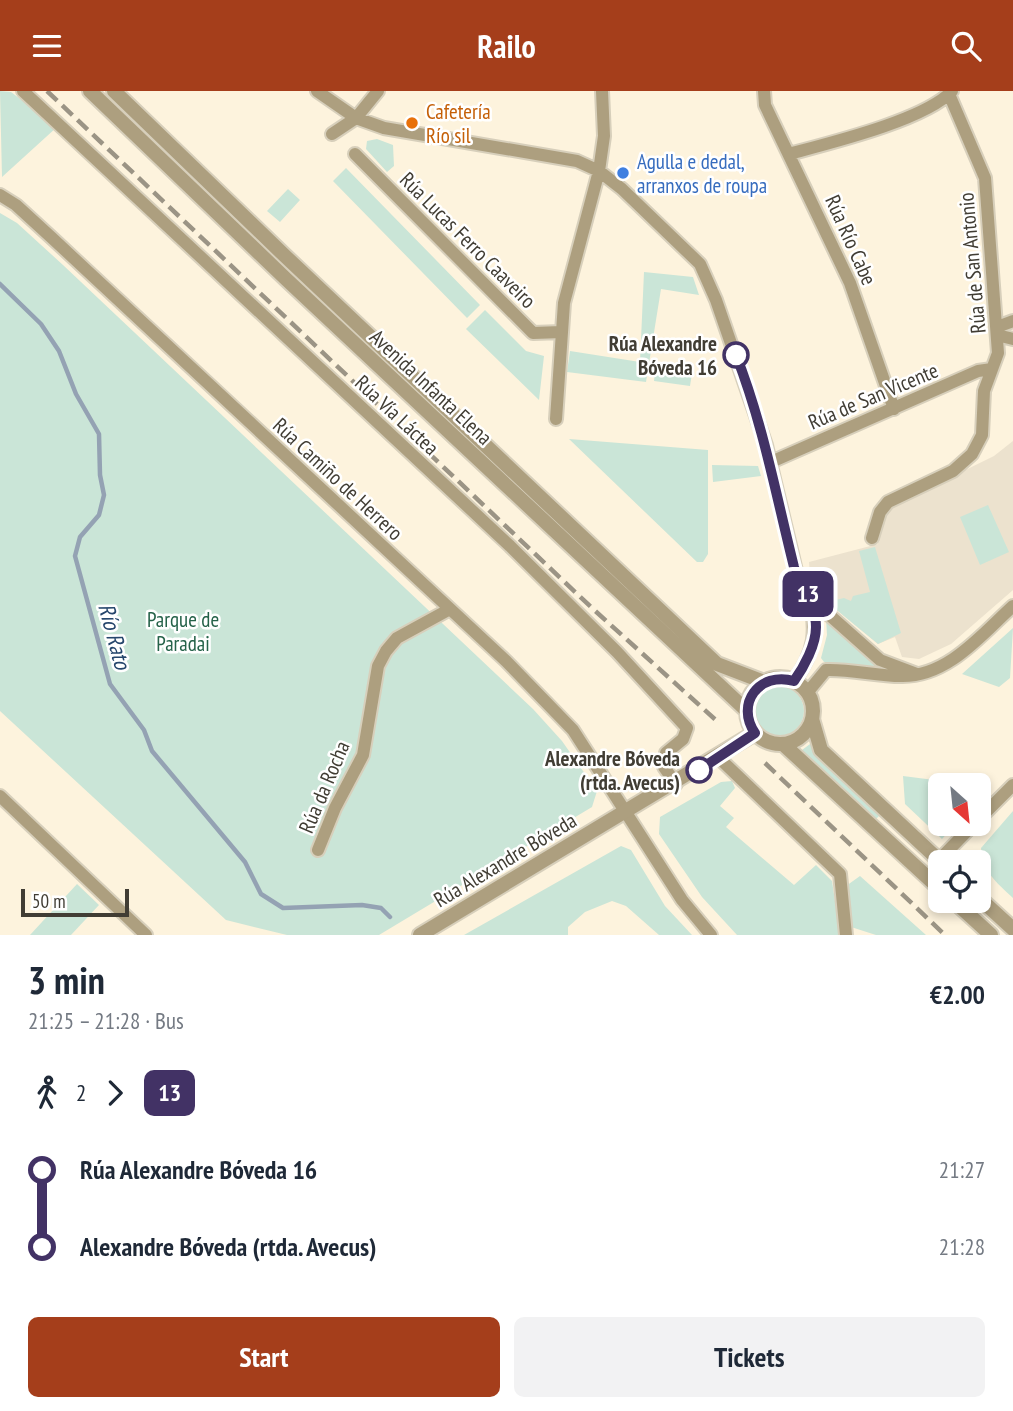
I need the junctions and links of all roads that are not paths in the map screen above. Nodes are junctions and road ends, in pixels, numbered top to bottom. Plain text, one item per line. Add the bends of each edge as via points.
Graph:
1 (23, 91) edge
2 (90, 91) edge
3 (114, 91) edge
4 (317, 91) edge
5 (378, 91) edge
6 (602, 91) edge
7 (764, 91) edge
8 (951, 93) edge
9 (356, 118) junction
10 (332, 134) dead end
11 (355, 154) dead end
12 (789, 155) junction
13 (599, 171) junction
14 (0, 195) edge
15 (1013, 321) edge
16 (562, 333) junction
17 (997, 334) junction
18 (1013, 339) edge
19 (992, 369) junction
20 (894, 409) junction
21 (556, 419) dead end
22 (771, 462) junction
23 (872, 538) dead end
24 (809, 597) junction
25 (1013, 605) edge
26 (450, 609) junction
27 (918, 674) junction
28 (794, 681) junction
29 (764, 682) junction
30 (807, 693) junction
31 (746, 710) junction
32 (812, 719) junction
33 (755, 733) junction
34 (783, 744) junction
35 (719, 758) junction
36 (676, 784) junction
37 (1013, 785) edge
38 (0, 796) edge
39 (991, 807) edge
40 (626, 813) junction
41 (962, 837) edge
42 (318, 850) dead end
43 (928, 850) edge
44 (950, 850) edge
45 (928, 878) edge
46 (991, 909) edge
47 (967, 913) edge
48 (1013, 929) edge
49 (146, 935) edge
50 (419, 935) edge
51 (711, 935) edge
52 (846, 935) edge
53 (991, 935) edge

1 - 36 street, Rúa Vía Láctea via 510,546 617,652 687,728 683,739 666,753 664,767
2 - 31 street, Avenida Infanta Elena
3 - 29 street, Avenida Infanta Elena via 717,664
4 - 9 street
5 - 9 street
6 - 13 street via 604,136
7 - 12 street, Rúa Río Cabe via 765,105
8 - 12 street via 917,113
8 - 17 street, Rúa de San Antonio via 985,178
9 - 10 street
9 - 13 street via 400,131 577,161
11 - 16 street, Rúa Lucas Ferro Caaveiro via 533,333
12 - 20 street, Rúa Río Cabe via 850,283
13 - 16 street via 571,272
13 - 22 street via 700,264
14 - 26 street, Rúa Camiño de Herrero
15 - 17 street
16 - 21 street
17 - 18 street
17 - 19 street, Rúa de San Antonio via 998,353
19 - 20 street, Rúa de San Vicente
19 - 23 street, Rúa de San Antonio via 984,391 982,435 972,454 953,471 888,502
20 - 22 street, Rúa de San Vicente
22 - 24 street via 794,568
24 - 27 street via 880,660
24 - 28 street via 816,626 814,642
25 - 27 street via 962,653 939,668
26 - 40 street, Rúa Camiño de Herrero via 573,730
26 - 42 street, Rúa da Rocha via 397,638 386,651 378,666 363,755
27 - 30 street via 904,677 826,670
28 - 29 street via 774,678
28 - 30 street
29 - 31 street via 750,696
30 - 32 street
31 - 33 street
32 - 34 street via 801,736
32 - 43 street via 821,750
33 - 34 street
33 - 35 street, Rúa Alexandre Bóveda
34 - 45 street
35 - 36 street, Rúa Alexandre Bóveda
35 - 52 street via 840,874
36 - 40 street, Rúa Alexandre Bóveda
37 - 39 street
38 - 49 street
40 - 50 street, Rúa Alexandre Bóveda
40 - 51 street, Rúa Camiño de Herrero via 682,900
41 - 44 street
46 - 48 street
47 - 53 street

